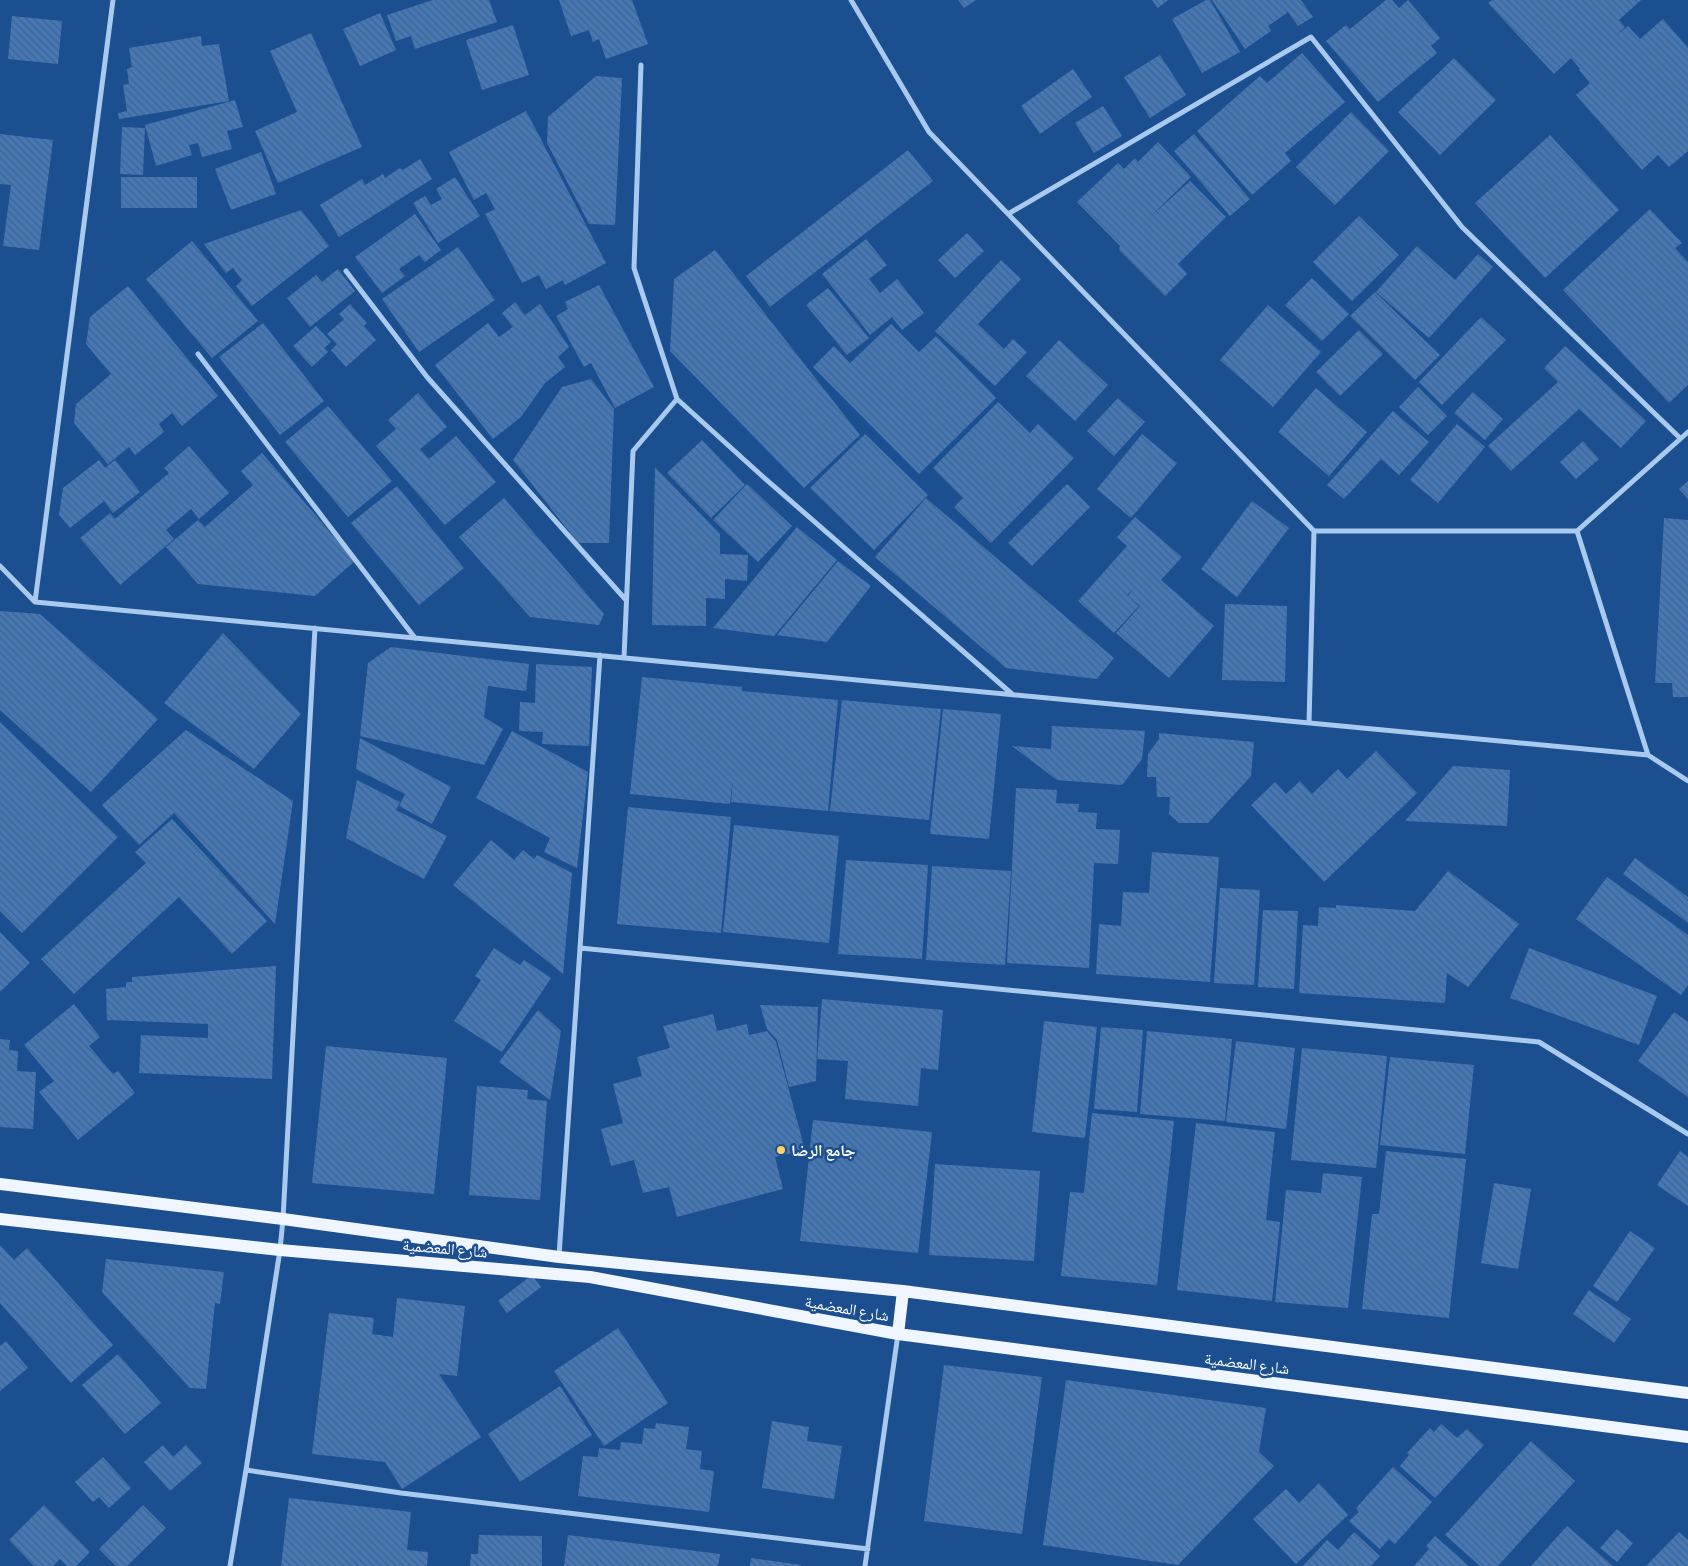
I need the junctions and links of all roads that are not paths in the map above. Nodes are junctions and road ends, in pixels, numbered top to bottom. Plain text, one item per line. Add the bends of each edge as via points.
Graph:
1 (113, 0) edge
2 (851, 0) edge
3 (641, 66) dead end
4 (1008, 214) junction
5 (346, 271) dead end
6 (198, 354) dead end
7 (677, 399) junction
8 (1688, 432) edge
9 (1680, 438) junction
10 (1314, 531) junction
11 (1577, 531) junction
12 (0, 566) edge
13 (626, 600) junction
14 (35, 602) junction
15 (314, 628) junction
16 (415, 638) junction
17 (600, 655) junction
18 (624, 658) junction
19 (1013, 695) junction
20 (1309, 724) junction
21 (1648, 755) junction
22 (1688, 781) edge
23 (580, 948) junction
24 (1688, 1134) edge
25 (0, 1184) edge
26 (0, 1219) edge
27 (283, 1219) junction
28 (280, 1250) junction
29 (559, 1257) junction
30 (903, 1291) junction
31 (898, 1334) junction
32 (1688, 1393) edge
33 (1688, 1437) edge
34 (246, 1470) junction
35 (868, 1549) junction
36 (230, 1566) edge
37 (865, 1566) edge

1 - 14 street
2 - 4 street via 930,132
3 - 7 street via 634,268
4 - 9 street via 1311,37 1462,227
4 - 10 street
5 - 13 street via 427,377
6 - 16 street
7 - 13 street via 633,451
7 - 19 street
8 - 9 street
9 - 11 street
10 - 11 street
10 - 20 street
11 - 21 street
12 - 14 street
13 - 18 street
14 - 15 street
15 - 16 street
15 - 27 street
16 - 17 street
17 - 18 street
17 - 23 street
18 - 19 street
19 - 20 street
20 - 21 street
21 - 22 street
23 - 24 street via 1539,1042
23 - 29 street
25 - 27 main road, شارع المعضمية
26 - 28 main road, شارع المعضمية
27 - 28 street
27 - 29 main road, شارع المعضمية
28 - 31 main road, شارع المعضمية via 590,1277
28 - 34 street
29 - 30 main road, شارع المعضمية
30 - 31 main road
30 - 32 main road, شارع المعضمية
31 - 33 main road, شارع المعضمية
31 - 35 street
34 - 35 street via 401,1493
34 - 36 street
35 - 37 street

